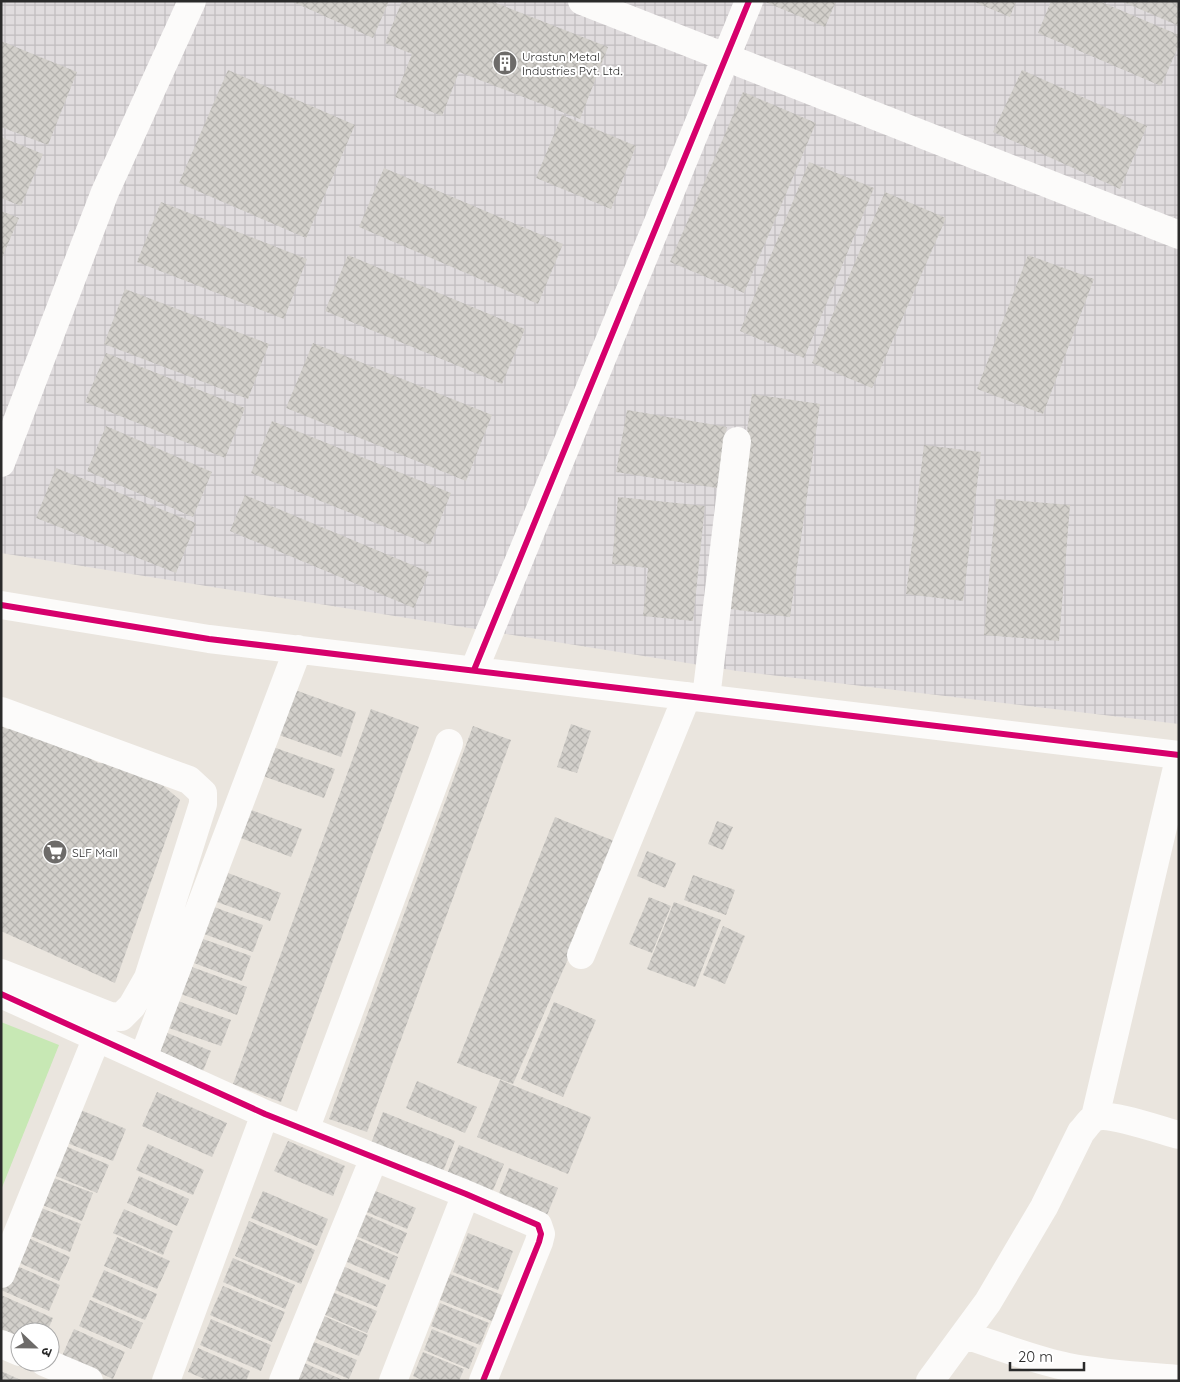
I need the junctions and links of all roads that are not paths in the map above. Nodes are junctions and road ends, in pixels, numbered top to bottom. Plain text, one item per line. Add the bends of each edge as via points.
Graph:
1 (192, 1) edge
2 (582, 1) edge
3 (749, 1) edge
4 (725, 58) junction
5 (1179, 235) edge
6 (737, 441) dead end
7 (1, 463) edge
8 (1, 605) edge
9 (298, 649) junction
10 (474, 670) junction
11 (696, 697) junction
12 (1, 712) edge
13 (449, 743) dead end
14 (1179, 757) edge
15 (581, 955) dead end
16 (1, 973) edge
17 (1, 994) edge
18 (97, 1037) junction
19 (142, 1058) junction
20 (265, 1114) junction
21 (1095, 1117) junction
22 (305, 1130) junction
23 (1179, 1135) edge
24 (374, 1158) junction
25 (466, 1194) junction
26 (1, 1274) edge
27 (965, 1335) junction
28 (60, 1369) edge
29 (1179, 1380) edge
30 (89, 1381) edge
31 (166, 1381) edge
32 (283, 1381) edge
33 (393, 1381) edge
34 (483, 1381) edge
35 (930, 1381) edge

1 - 7 street via 105,192
2 - 4 street
3 - 4 street
4 - 5 street
4 - 10 street
6 - 11 street
8 - 9 street via 209,639
9 - 10 street
9 - 19 street
10 - 11 street
11 - 14 street
11 - 15 street
12 - 16 street via 190,780 203,792 203,798 148,978 132,1006 121,1017 110,1016
13 - 22 street
14 - 21 street
17 - 18 street
18 - 19 street
18 - 26 street
19 - 20 street
20 - 22 street
20 - 31 street
21 - 23 street via 1117,1118
21 - 27 street via 1081,1132 1044,1208
22 - 24 street
24 - 25 street
24 - 32 street
25 - 33 street
25 - 34 street via 538,1225 541,1234
27 - 29 street via 1068,1367
27 - 35 street
28 - 30 street

